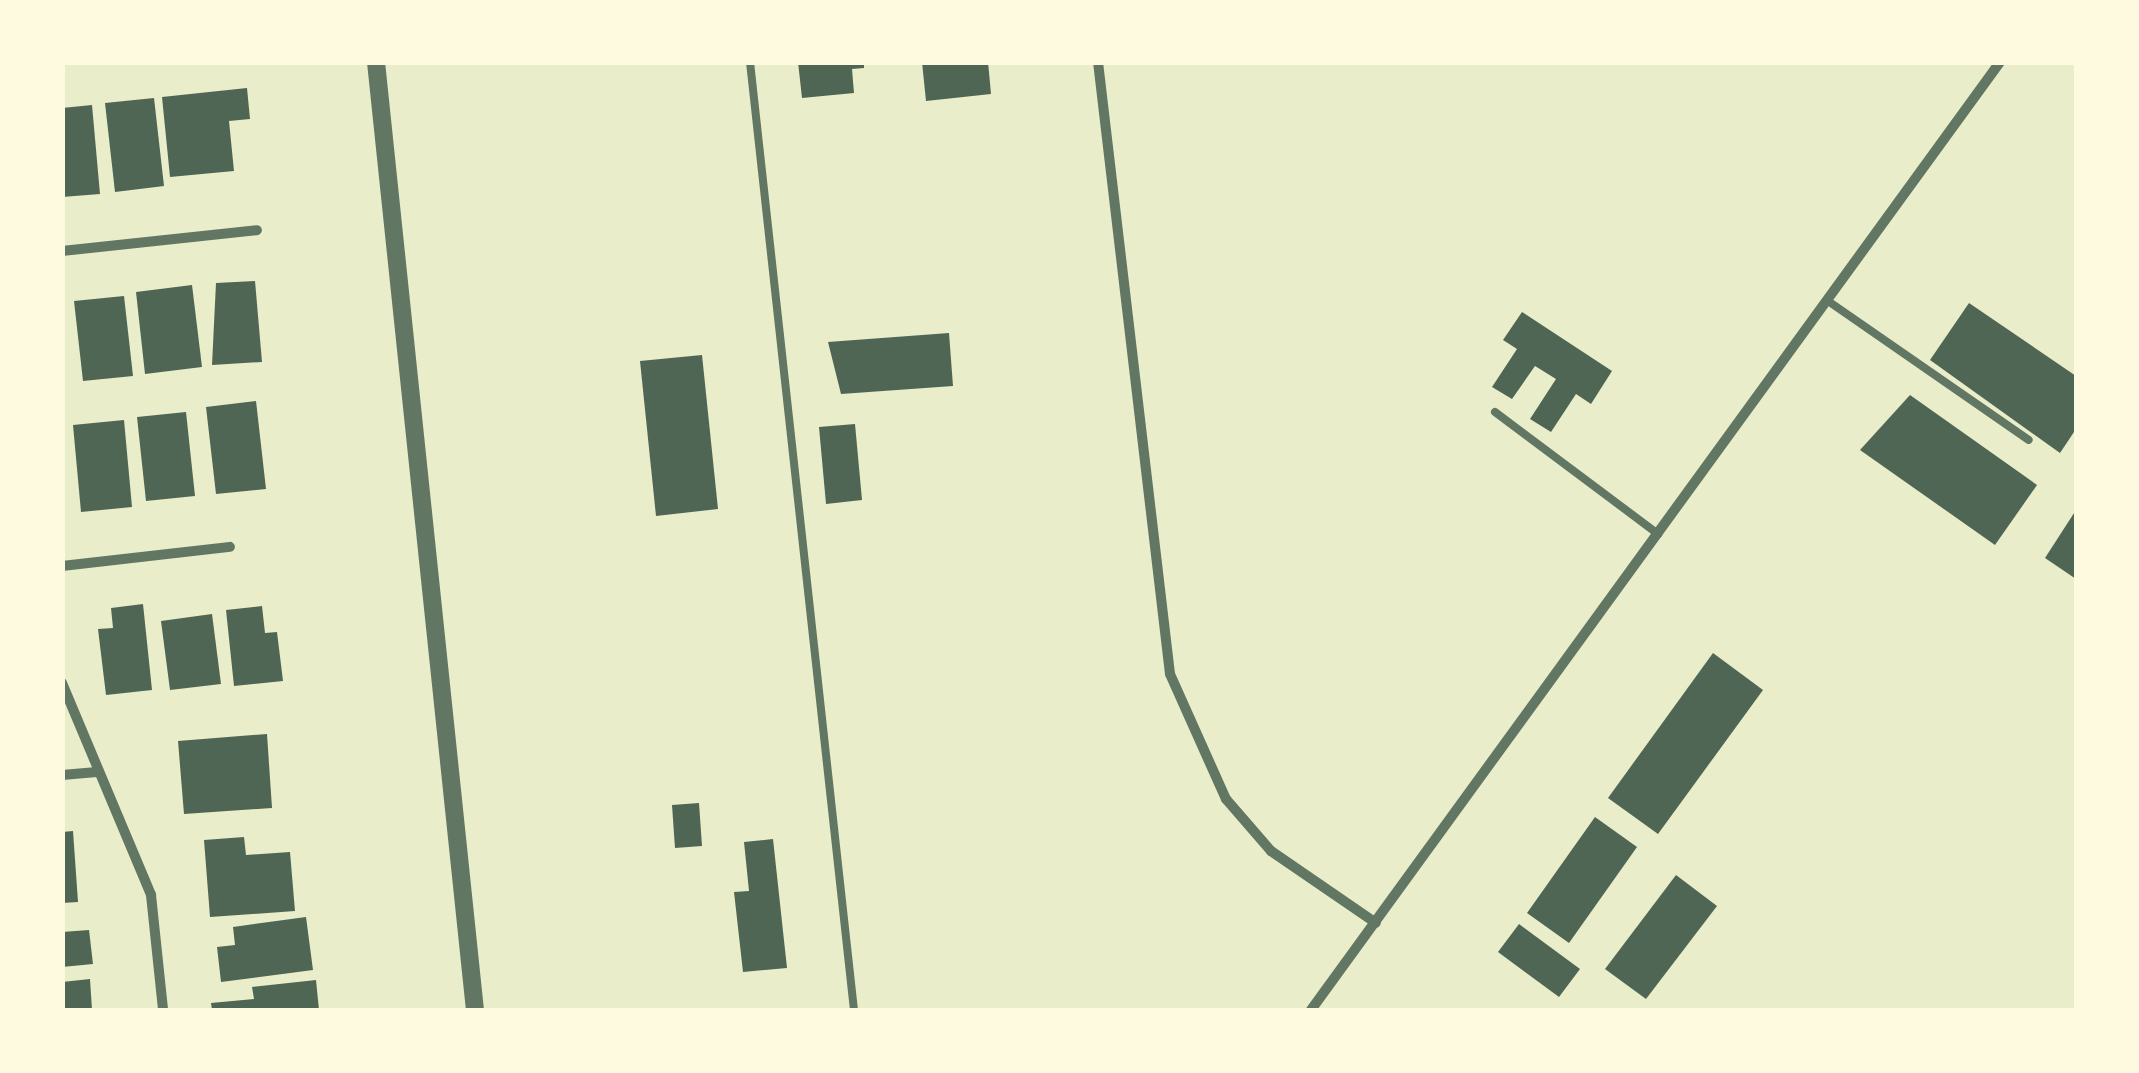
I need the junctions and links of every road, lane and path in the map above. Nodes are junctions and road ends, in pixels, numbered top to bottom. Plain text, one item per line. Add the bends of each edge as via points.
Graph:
1 (376, 62) edge
2 (750, 62) edge
3 (1098, 62) edge
4 (2000, 62) edge
5 (257, 230) dead end
6 (62, 251) edge
7 (1828, 301) junction
8 (1495, 412) dead end
9 (2028, 440) dead end
10 (1658, 534) junction
11 (230, 547) dead end
12 (62, 566) edge
13 (62, 683) edge
14 (96, 772) junction
15 (62, 775) edge
16 (1376, 923) junction
17 (163, 1010) edge
18 (474, 1010) edge
19 (854, 1010) edge
20 (1311, 1010) edge

1 - 18 street
2 - 19 lane
3 - 16 street via 1155,595 1175,689 1226,799 1271,851
4 - 7 street
5 - 6 street
7 - 9 lane
7 - 10 street
8 - 10 lane
10 - 16 street
11 - 12 street
13 - 14 street
14 - 15 street
14 - 17 street via 151,895
16 - 20 street

